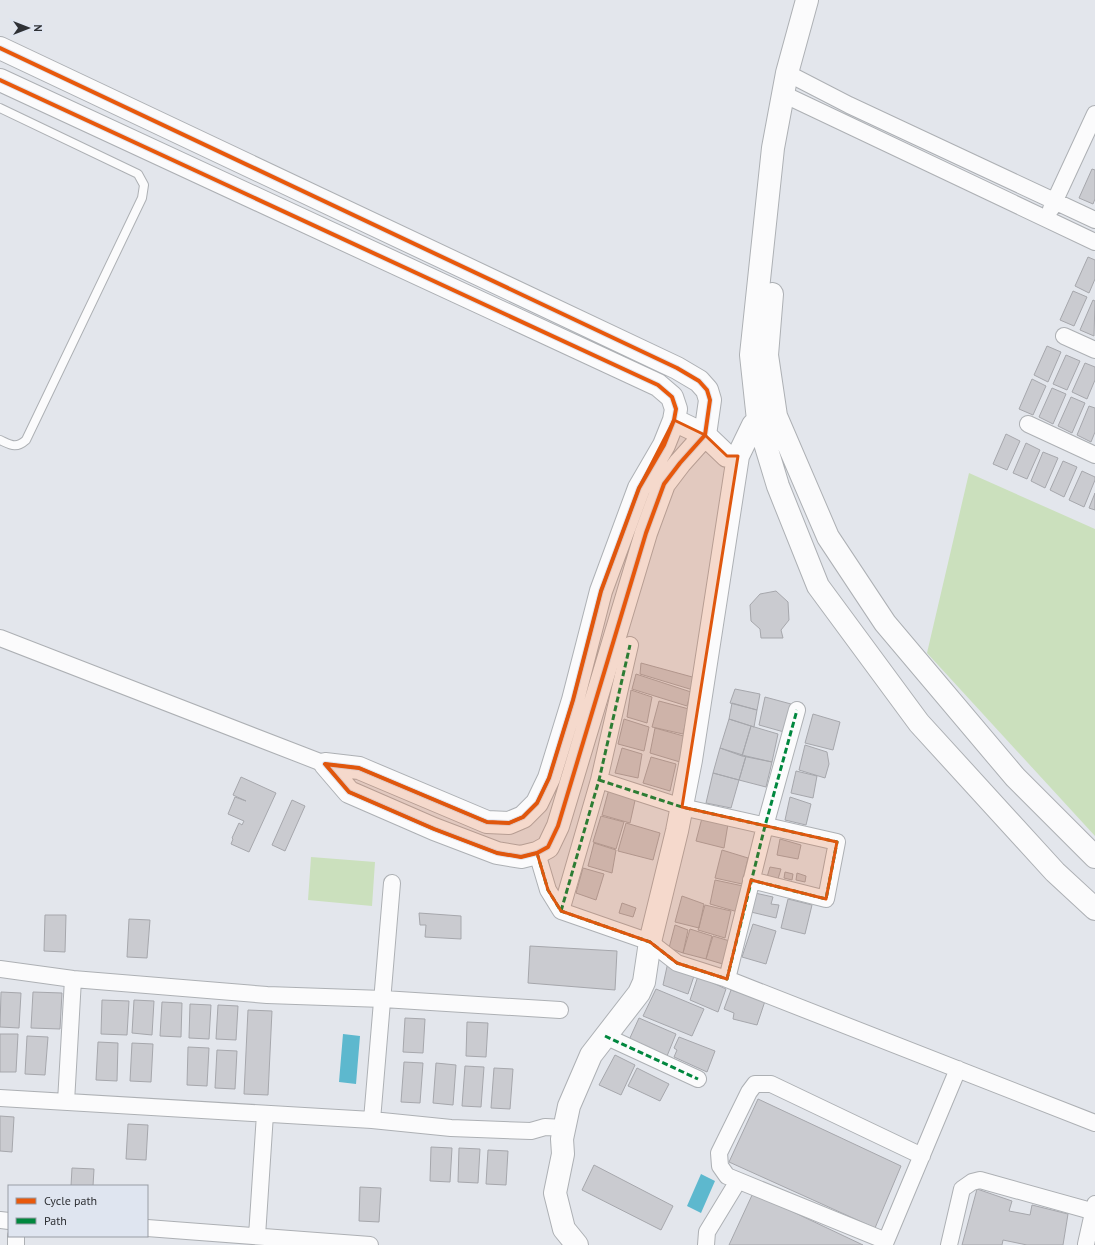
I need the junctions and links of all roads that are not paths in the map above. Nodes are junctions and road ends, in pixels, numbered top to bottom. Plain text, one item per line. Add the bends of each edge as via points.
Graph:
1 (807, 0) edge
2 (820, 0) edge
3 (0, 48) edge
4 (0, 80) edge
5 (790, 86) junction
6 (0, 108) edge
7 (1095, 114) edge
8 (1056, 201) junction
9 (1046, 220) junction
10 (1095, 220) edge
11 (1095, 242) edge
12 (1064, 336) dead end
13 (1095, 350) edge
14 (767, 418) junction
15 (674, 420) junction
16 (1028, 424) dead end
17 (705, 435) junction
18 (0, 440) edge
19 (1095, 455) edge
20 (738, 456) junction
21 (0, 638) edge
22 (630, 645) dead end
23 (796, 710) dead end
24 (325, 764) junction
25 (600, 780) junction
26 (682, 807) junction
27 (765, 826) junction
28 (537, 853) junction
29 (1095, 857) edge
30 (751, 880) junction
31 (392, 883) dead end
32 (1095, 909) edge
33 (561, 911) junction
34 (650, 942) junction
35 (0, 970) edge
36 (73, 979) junction
37 (727, 979) junction
38 (383, 999) junction
39 (560, 1010) dead end
40 (605, 1036) junction
41 (958, 1069) junction
42 (698, 1079) dead end
43 (0, 1098) edge
44 (66, 1102) junction
45 (265, 1114) junction
46 (372, 1120) junction
47 (1095, 1123) edge
48 (564, 1133) junction
49 (922, 1156) junction
50 (738, 1181) junction
51 (1094, 1210) edge
52 (148, 1228) edge
53 (257, 1236) junction
54 (889, 1243) edge
55 (1086, 1244) edge
56 (370, 1245) edge
57 (577, 1245) edge
58 (706, 1245) edge
59 (949, 1245) edge

1 - 5 street
2 - 5 street
3 - 17 street via 677,368 699,381 707,390 710,400
4 - 15 street via 658,385 672,397 676,409
5 - 8 street via 849,105
5 - 9 street
5 - 14 street via 779,187 767,355
6 - 18 lane via 138,174 144,185 142,198 26,440 20,445 12,445
7 - 8 street
8 - 9 street
8 - 10 street
9 - 11 street
12 - 13 street
14 - 20 street via 753,425
14 - 29 street via 828,537 885,623 1015,777
14 - 32 street via 778,486 818,586 919,723 1054,872
15 - 17 street
15 - 24 street via 664,445 638,488 601,591 573,700 549,778 536,803 523,817 509,823 487,822 359,768
16 - 19 street
17 - 20 street via 727,456
17 - 28 street via 664,484 646,533 558,826 548,847
20 - 26 street
21 - 24 street
22 - 25 street
23 - 27 street
24 - 28 street via 349,792 434,829 497,853 521,857
25 - 26 street
25 - 33 street
26 - 27 street
26 - 34 street
27 - 30 street
27 - 30 street via 837,842 826,899
28 - 33 street via 548,890
30 - 37 street
31 - 38 street
33 - 34 street
34 - 37 street via 677,963
34 - 40 street via 644,982 639,994
35 - 36 street
36 - 38 street via 268,995
36 - 44 street
37 - 41 street
38 - 39 street
38 - 46 street
40 - 42 street
40 - 48 street via 591,1055 569,1106
41 - 47 street
41 - 49 street
43 - 44 street
44 - 45 street
45 - 46 street
45 - 53 street
46 - 48 street via 452,1128 531,1131 546,1127
48 - 57 street via 563,1154 555,1193 564,1230
49 - 50 street via 771,1084 755,1084 719,1153 720,1166 727,1176
49 - 54 street
50 - 54 street
50 - 58 street via 707,1232
51 - 55 street
51 - 59 street via 980,1180 962,1189
52 - 53 street
53 - 56 street

